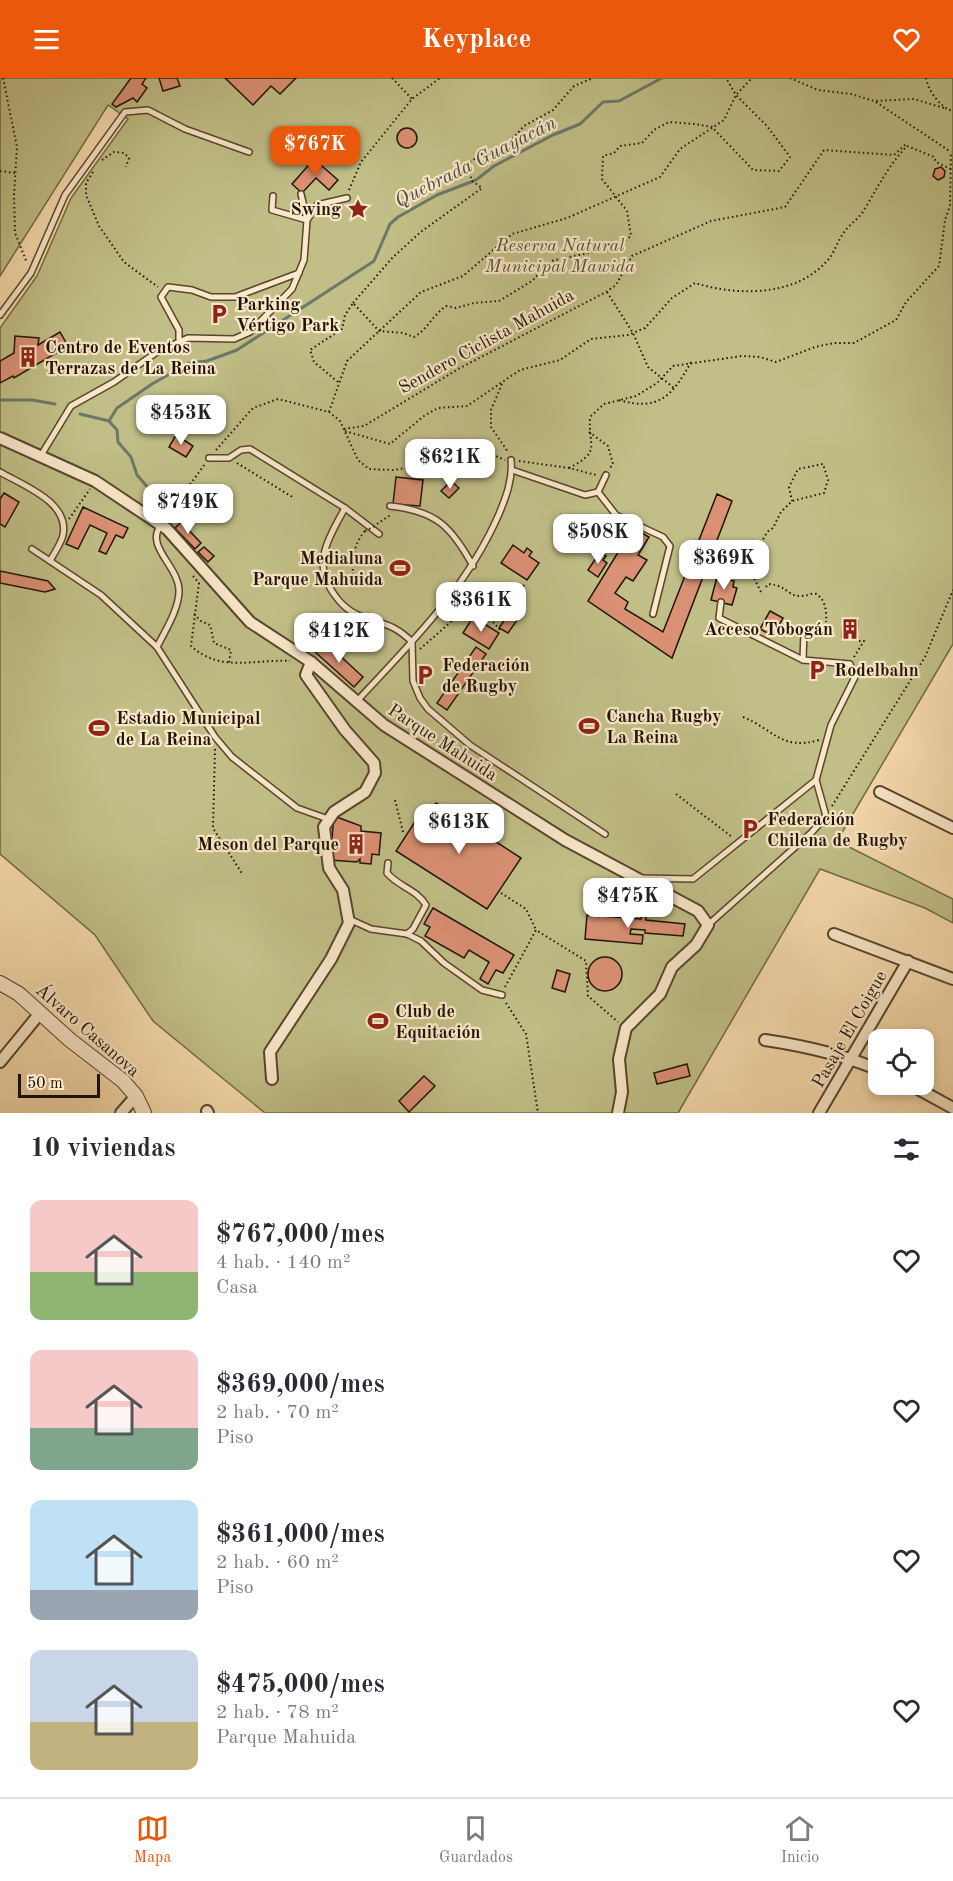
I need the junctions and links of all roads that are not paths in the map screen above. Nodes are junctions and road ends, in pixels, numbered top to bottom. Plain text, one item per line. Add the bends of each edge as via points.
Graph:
1 (249, 152) dead end
2 (301, 194) dead end
3 (273, 196) dead end
4 (347, 198) road end
5 (307, 220) junction
6 (299, 273) junction
7 (0, 315) edge
8 (179, 339) junction
9 (0, 438) edge
10 (40, 457) junction
11 (209, 458) dead end
12 (511, 460) road end
13 (512, 470) junction
14 (0, 472) edge
15 (606, 475) road end
16 (598, 492) junction
17 (390, 506) dead end
18 (345, 507) junction
19 (161, 525) junction
20 (379, 534) dead end
21 (32, 549) dead end
22 (50, 561) junction
23 (472, 566) junction
24 (721, 603) dead end
25 (652, 614) dead end
26 (804, 631) dead end
27 (412, 642) junction
28 (157, 647) junction
29 (803, 660) junction
30 (310, 662) junction
31 (356, 702) junction
32 (816, 780) junction
33 (880, 792) dead end
34 (328, 819) junction
35 (953, 828) edge
36 (605, 834) dead end
37 (388, 863) dead end
38 (639, 878) junction
39 (349, 919) junction
40 (708, 925) junction
41 (407, 934) junction
42 (834, 934) dead end
43 (908, 961) junction
44 (953, 979) edge
45 (0, 983) edge
46 (502, 994) road end
47 (40, 1013) junction
48 (765, 1040) dead end
49 (850, 1058) junction
50 (0, 1062) edge
51 (868, 1065) edge
52 (272, 1079) dead end
53 (930, 1095) edge
54 (136, 1096) junction
55 (953, 1107) edge
56 (121, 1113) edge
57 (144, 1113) edge
58 (618, 1113) edge
59 (819, 1113) edge

1 - 7 lane via 185,129 148,110 125,112 65,195 31,273
2 - 5 lane
3 - 5 lane via 272,210
4 - 5 lane via 317,205
5 - 6 lane via 307,247
6 - 8 lane via 292,289 243,338
6 - 8 lane via 235,297 211,297 168,287 161,297 179,330
8 - 10 lane via 70,406
9 - 10 street, Parque Mahuida
10 - 19 street, Parque Mahuida via 95,481
11 - 18 lane via 229,458 250,449
12 - 13 lane
13 - 16 lane via 585,495
13 - 23 lane via 506,495
14 - 22 lane via 50,501 64,526 63,537
15 - 16 lane
16 - 25 lane via 616,515 663,537 670,546
17 - 23 lane via 426,512 462,547
18 - 20 lane
18 - 27 lane via 321,561 323,576 347,609 398,627
19 - 28 lane via 155,542 178,580 179,594
19 - 30 street, Parque Mahuida via 250,622
21 - 22 lane
22 - 28 lane via 101,595
23 - 27 lane via 444,607
24 - 29 lane via 719,618
26 - 29 lane
27 - 31 lane
27 - 36 lane via 413,681 420,698 446,727
28 - 34 lane via 232,757 297,808
29 - 32 lane via 850,664 855,677 828,738
30 - 31 street, Parque Mahuida
30 - 34 street via 306,675 374,763 375,773 365,792
31 - 38 street, Parque Mahuida via 384,725 555,834
32 - 38 lane via 693,879
32 - 40 lane via 826,816
33 - 35 street
34 - 39 street via 324,827 329,868 343,890
37 - 41 lane via 387,873 420,895 426,905
38 - 40 street, Parque Mahuida via 698,911
39 - 41 lane via 371,929
39 - 52 street via 331,959 270,1052
40 - 58 street via 696,945 672,967 660,994 626,1028 619,1059 622,1092
41 - 46 lane via 482,990
42 - 43 street
43 - 44 street
43 - 49 street, Pasaje El Coigue
45 - 47 street, Álvaro Casanova
47 - 50 street
47 - 54 street, Álvaro Casanova
48 - 49 street
49 - 51 street
49 - 59 street, Pasaje El Coigue
53 - 55 street
54 - 56 street
54 - 57 street, Álvaro Casanova

